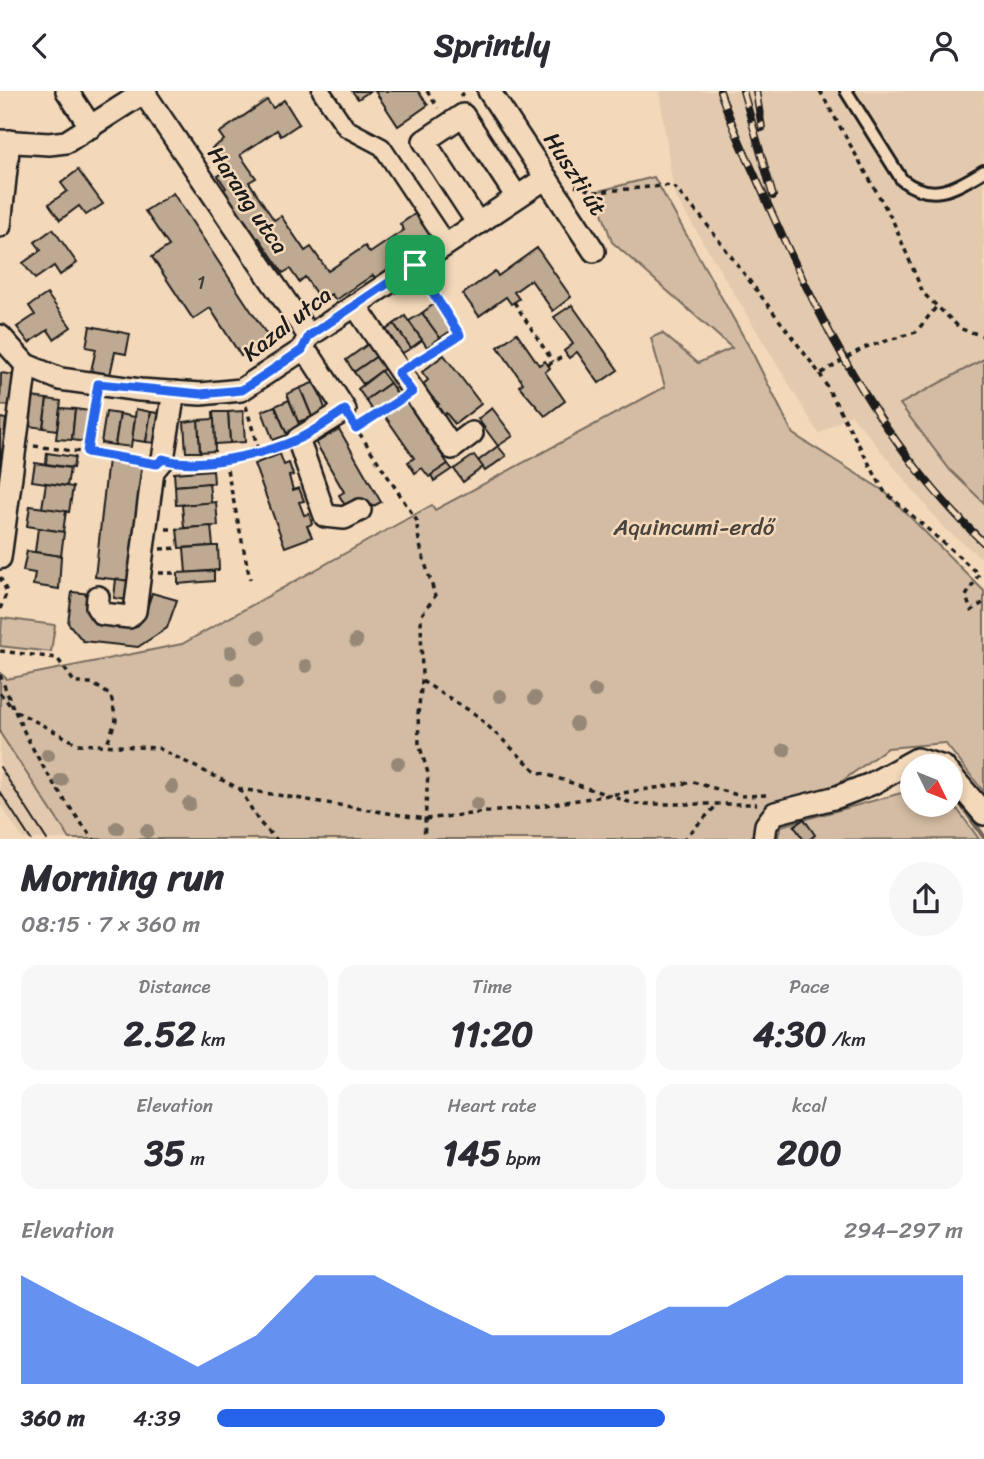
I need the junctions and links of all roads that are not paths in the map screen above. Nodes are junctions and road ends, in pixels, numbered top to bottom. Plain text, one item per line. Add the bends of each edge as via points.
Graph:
1 (67, 91) edge
2 (321, 91) edge
3 (489, 91) edge
4 (846, 91) edge
5 (145, 92) edge
6 (91, 127) junction
7 (5, 141) edge
8 (984, 171) edge
9 (546, 178) junction
10 (517, 197) junction
11 (2, 200) edge
12 (477, 222) junction
13 (0, 226) edge
14 (446, 243) junction
15 (594, 251) dead end
16 (355, 305) junction
17 (0, 336) edge
18 (305, 343) junction
19 (26, 365) junction
20 (174, 392) junction
21 (472, 433) dead end
22 (360, 510) dead end
23 (0, 558) edge
24 (98, 597) dead end
25 (900, 768) edge
26 (963, 789) edge
27 (984, 814) edge
28 (764, 839) edge

1 - 6 street
2 - 14 street via 346,128 382,147
3 - 9 street, Huszti út
4 - 8 lane via 902,180 912,188 938,194 951,191
5 - 6 street
5 - 18 street, Harang utca
6 - 7 street via 58,143
7 - 11 street
9 - 10 street, Kazal utca
9 - 15 street, Huszti út
10 - 12 street, Kazal utca
10 - 12 street via 463,115 424,141
11 - 13 street
12 - 14 street, Kazal utca
14 - 16 street, Kazal utca
16 - 18 street, Kazal utca
16 - 21 street via 452,448
17 - 19 street, Kazal utca
18 - 20 street, Kazal utca via 242,390
18 - 22 street, Harang utca via 350,419 298,439 325,516 344,518
19 - 20 street, Kazal utca via 61,379
19 - 23 street
20 - 24 street via 160,461 153,471 135,611 129,617 103,614 97,607
25 - 28 street via 838,797 778,803
26 - 27 street

